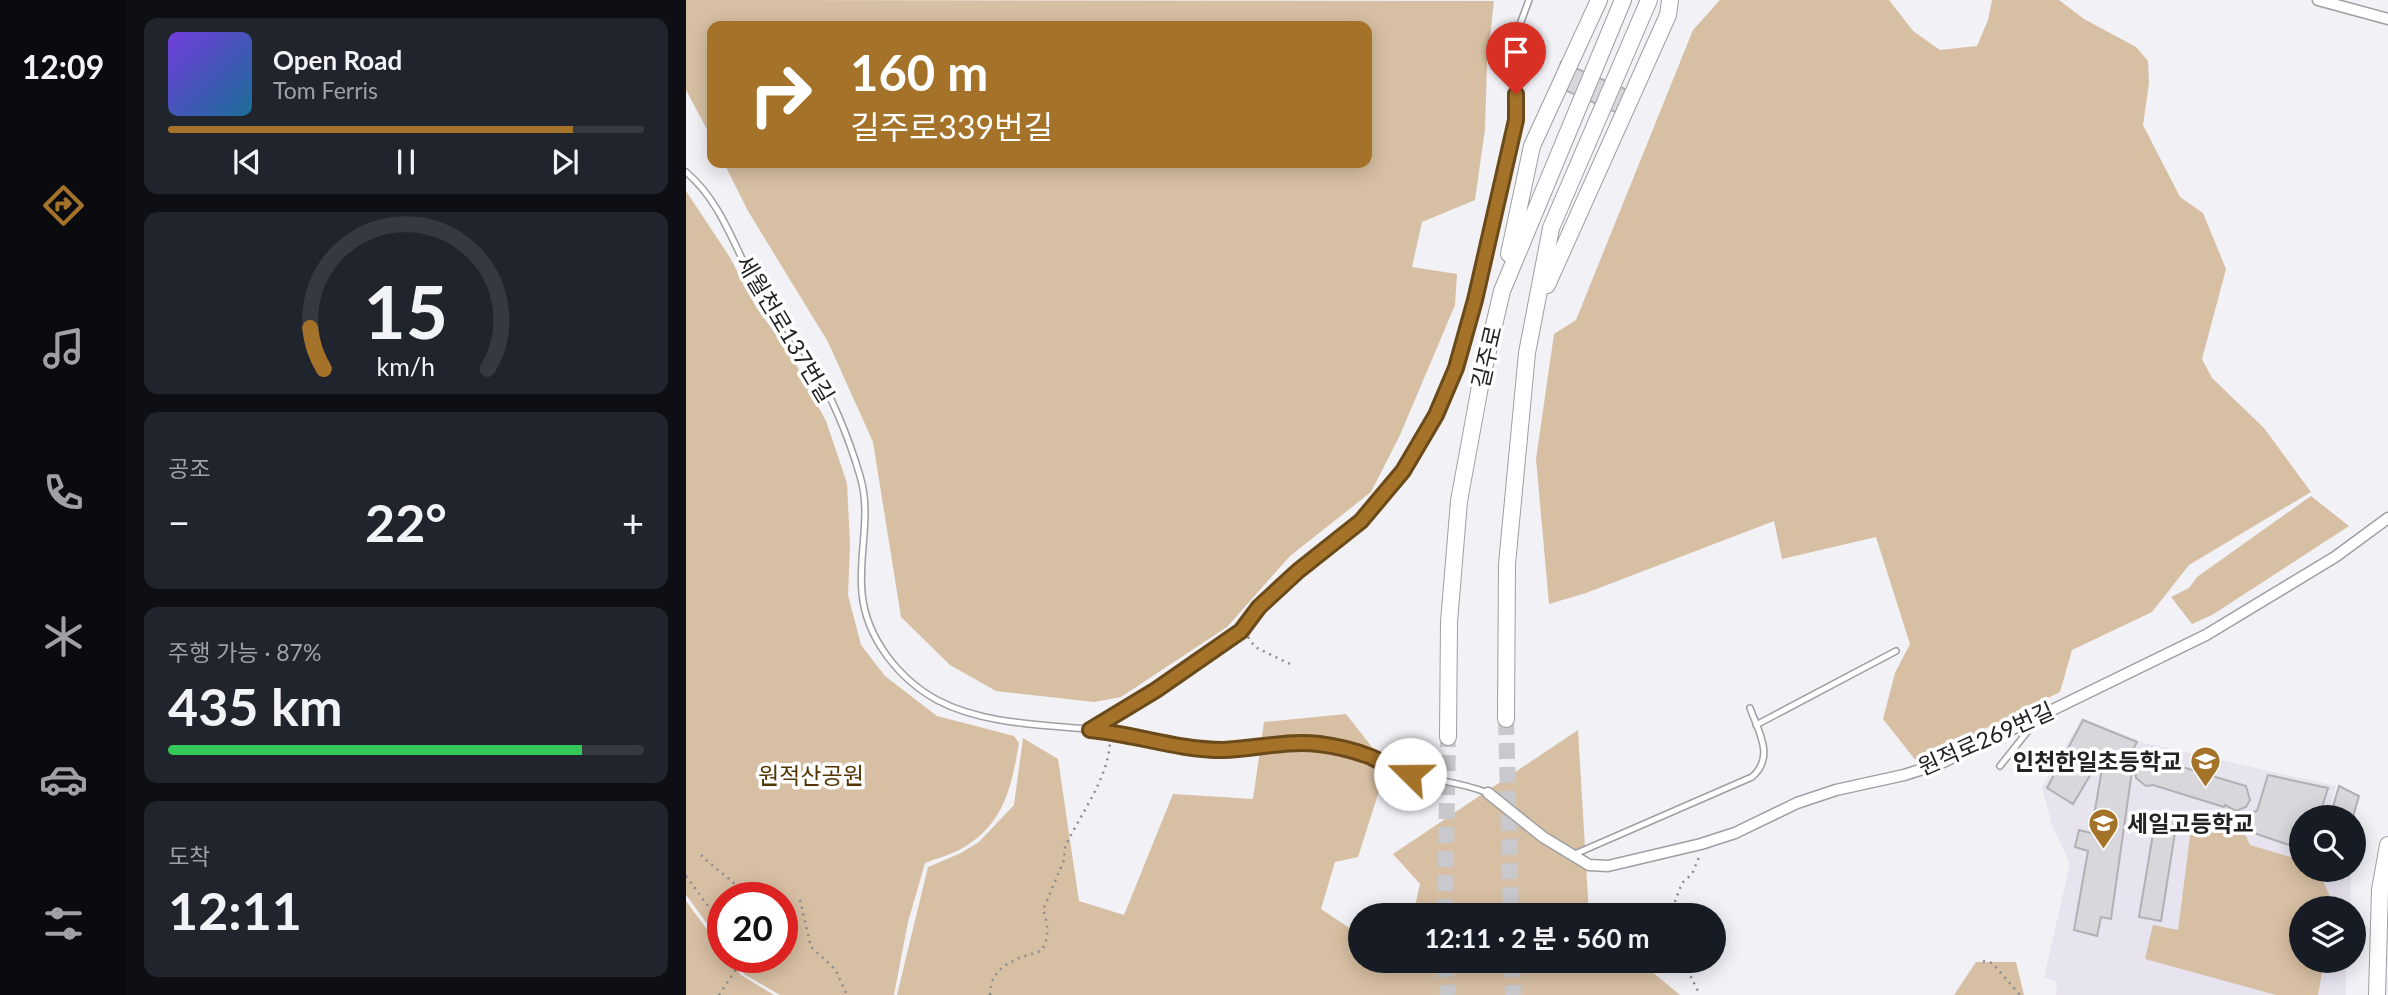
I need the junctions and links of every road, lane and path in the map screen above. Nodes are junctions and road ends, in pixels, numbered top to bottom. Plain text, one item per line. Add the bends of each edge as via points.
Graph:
1 (1529, 0) edge
2 (1599, 0) edge
3 (1623, 0) edge
4 (1649, 0) edge
5 (1670, 0) edge
6 (2318, 0) edge
7 (2388, 19) edge
8 (686, 172) edge
9 (1502, 291) junction
10 (1536, 309) junction
11 (2388, 518) edge
12 (1247, 624) junction
13 (1896, 651) dead end
14 (1292, 665) dead end
15 (1750, 708) dead end
16 (2042, 715) junction
17 (1506, 719) tunnel mouth
18 (1756, 725) junction
19 (1090, 730) junction
20 (1110, 732) junction
21 (1448, 737) tunnel mouth
22 (2000, 766) dead end
23 (1488, 793) joint
24 (1701, 844) junction
25 (2388, 845) edge
26 (701, 855) dead end
27 (1571, 856) junction
28 (686, 876) edge
29 (734, 882) edge
30 (800, 900) dead end
31 (1674, 903) edge
32 (707, 905) edge
33 (1983, 961) dead end
34 (733, 973) edge
35 (1687, 973) edge
36 (719, 995) edge
37 (847, 995) edge
38 (990, 995) edge
39 (1700, 995) edge
40 (2020, 995) edge
41 (2377, 995) edge

1 - 12 lane via 1510,51 1516,120 1475,300 1448,391 1382,499 1259,607
2 - 9 main road via 1532,146
3 - 9 main road, 길주로
4 - 10 main road, 길주로 via 1551,228
5 - 10 main road via 1668,15
6 - 7 street
8 - 19 lane, 세월천로137번길 via 717,206 754,284 807,355 826,391 864,495 861,593 865,613 895,666 923,691 957,708 1047,727
9 - 21 main road, 길주로 via 1459,501 1449,622
10 - 17 main road, 길주로 via 1527,353 1507,564
11 - 16 street, 원적로269번길 via 2325,564 2217,629
12 - 14 path via 1248,638 1255,647
12 - 19 lane via 1215,651
13 - 18 lane
15 - 18 lane
16 - 22 lane
16 - 24 street, 원적로269번길 via 1939,764 1797,803
18 - 27 lane via 1765,759 1752,778
19 - 20 lane, 세월천로137번길
20 - 23 lane, 세월천로137번길 via 1223,750 1320,744
20 - 38 path via 1110,754 1103,773 1065,847 1043,910 1048,923 1045,947 1008,961 990,986
23 - 27 street, 원적로269번길
24 - 27 street, 원적로269번길 via 1608,866 1589,865
24 - 31 path via 1699,860
25 - 41 main road via 2380,890
26 - 29 path
28 - 32 path
30 - 37 path via 811,947 835,969
33 - 40 path via 1992,963
34 - 36 path
35 - 39 path

